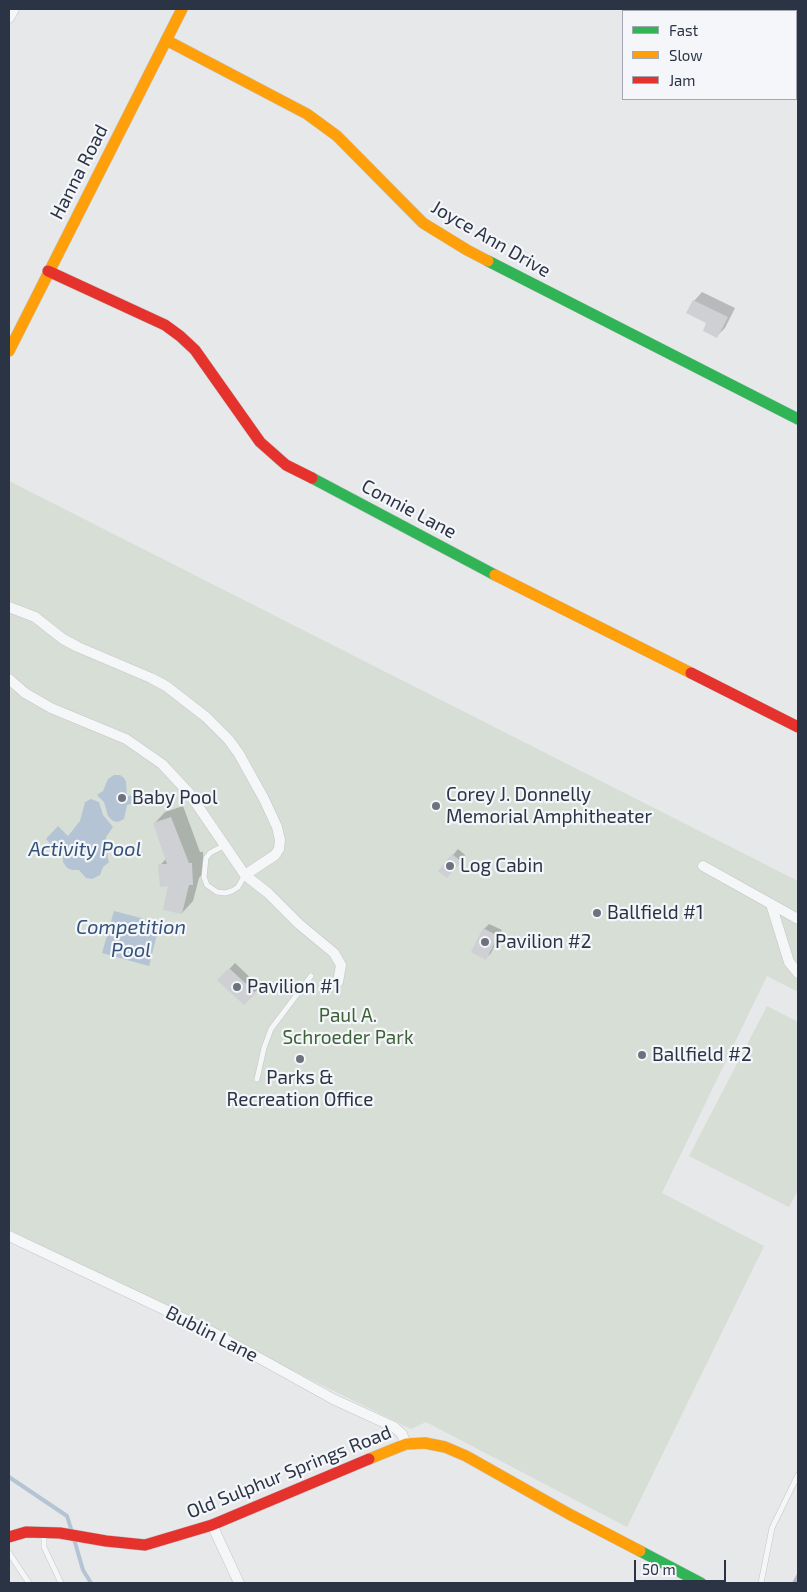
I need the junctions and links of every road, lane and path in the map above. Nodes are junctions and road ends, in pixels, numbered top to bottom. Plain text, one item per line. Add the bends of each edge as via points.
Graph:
1 (14, 9) edge
2 (182, 9) edge
3 (9, 18) edge
4 (166, 40) junction
5 (48, 271) junction
6 (9, 351) edge
7 (798, 419) edge
8 (9, 607) edge
9 (9, 680) edge
10 (798, 726) edge
11 (225, 845) junction
12 (703, 866) dead end
13 (245, 875) junction
14 (772, 904) junction
15 (798, 919) edge
16 (798, 974) edge
17 (311, 976) dead end
18 (338, 982) dead end
19 (257, 1079) dead end
20 (9, 1236) edge
21 (406, 1444) junction
22 (798, 1475) edge
23 (212, 1525) junction
24 (44, 1532) junction
25 (10, 1535) edge
26 (9, 1553) edge
27 (29, 1583) edge
28 (62, 1583) edge
29 (239, 1583) edge
30 (701, 1583) edge
31 (760, 1583) edge

1 - 3 street
2 - 4 street, Hanna Road
4 - 5 street, Hanna Road
4 - 7 street, Joyce Ann Drive via 323,125 422,223 468,250
5 - 6 street, Hanna Road
5 - 10 street, Connie Lane via 165,325 180,336 195,350 260,442 286,465
8 - 13 street via 35,618 78,647 166,686 229,740 257,784 280,840 275,855
9 - 11 street via 51,708 145,750 189,793
11 - 13 street
11 - 13 lane via 206,858 204,877 207,885 217,892 232,891
12 - 14 street
13 - 18 street via 334,953 341,965
14 - 15 street
14 - 16 street via 789,962
17 - 19 lane via 271,1029
20 - 21 street, Bublin Lane via 214,1333 333,1399 394,1427
21 - 23 street, Old Sulphur Springs Road
21 - 30 street, Old Sulphur Springs Road via 425,1443 466,1456
22 - 31 lane via 772,1528
23 - 24 street, Old Sulphur Springs Road via 145,1545
23 - 29 street
24 - 25 street, Old Sulphur Springs Road
24 - 28 lane via 44,1546
26 - 27 lane

